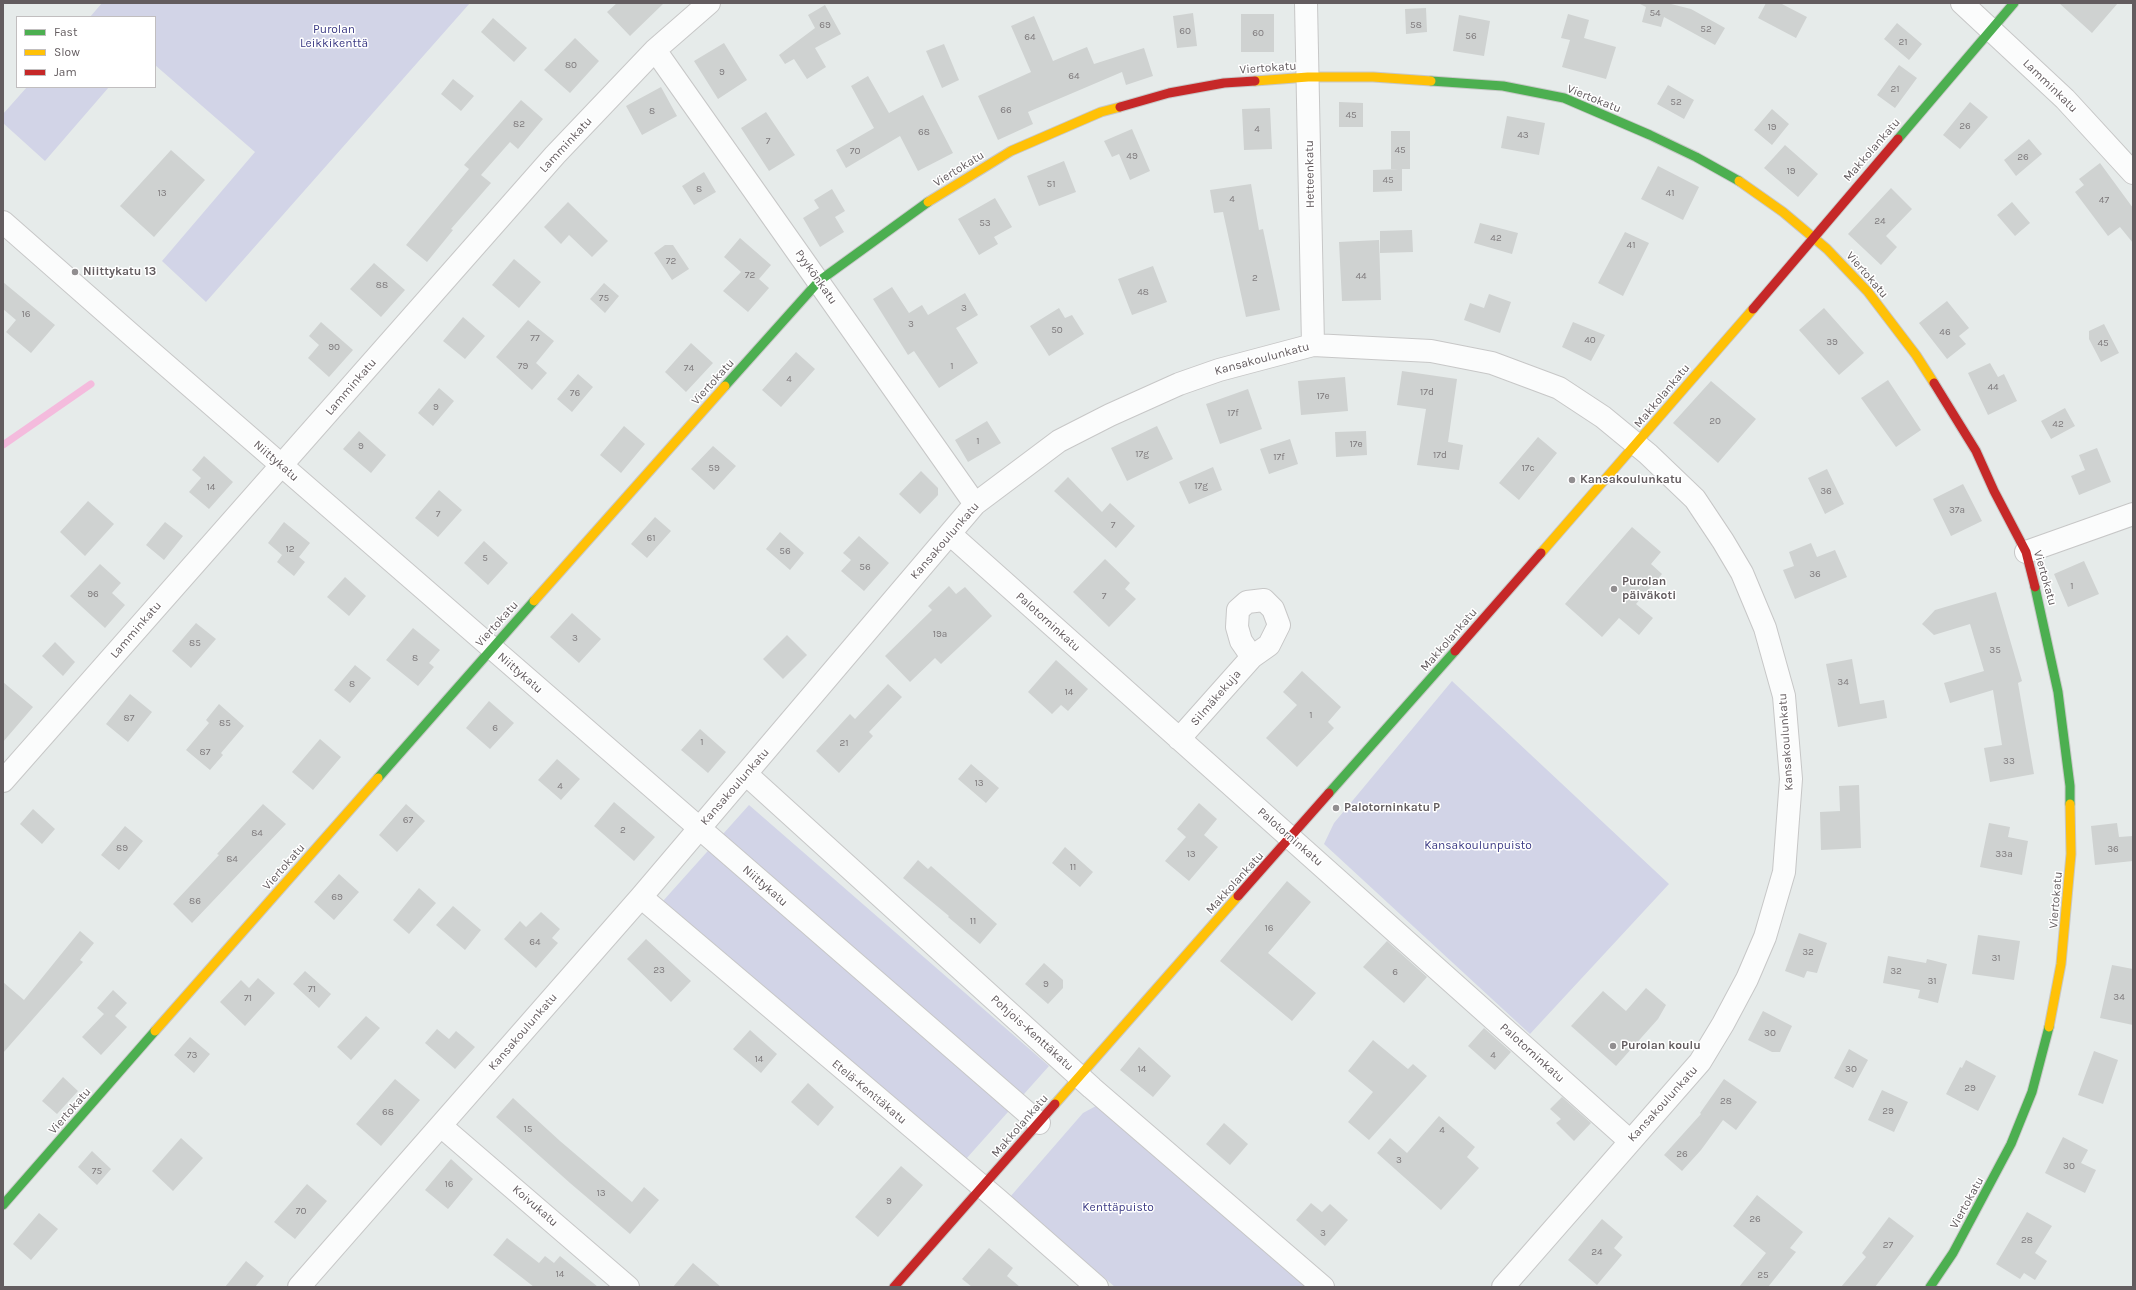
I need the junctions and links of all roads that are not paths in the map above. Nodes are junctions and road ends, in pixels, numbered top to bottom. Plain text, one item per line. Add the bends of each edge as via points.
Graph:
1 (709, 3) edge
2 (1306, 3) edge
3 (1962, 3) edge
4 (2014, 3) edge
5 (1991, 30) junction
6 (655, 50) junction
7 (1308, 77) junction
8 (2133, 173) edge
9 (3, 222) edge
10 (1814, 236) junction
11 (819, 281) junction
12 (1313, 345) junction
13 (1636, 445) junction
14 (282, 466) junction
15 (976, 504) junction
16 (2133, 514) edge
17 (950, 534) junction
18 (2026, 552) junction
19 (492, 648) junction
20 (1252, 657) dead end
21 (1180, 739) junction
22 (746, 774) junction
23 (3, 781) edge
24 (699, 828) junction
25 (1290, 839) junction
26 (641, 897) junction
27 (1079, 1074) junction
28 (1039, 1123) junction
29 (441, 1126) junction
30 (1630, 1141) junction
31 (982, 1187) junction
32 (3, 1205) edge
33 (299, 1287) edge
34 (628, 1287) edge
35 (894, 1287) edge
36 (1097, 1287) edge
37 (1323, 1287) edge
38 (1503, 1287) edge
39 (1930, 1287) edge

1 - 6 street, Lamminkatu
2 - 7 street, Hetteenkatu
3 - 5 street, Lamminkatu
4 - 5 street, Makkolankatu
5 - 8 street, Lamminkatu via 2066,99
5 - 10 street, Makkolankatu
6 - 11 street, Pyykönkatu
6 - 14 street, Lamminkatu via 555,155
7 - 10 street, Viertokatu via 1445,81 1503,86 1564,98 1696,157 1744,184
7 - 11 street, Viertokatu via 1224,83 1169,93 1101,112 1011,151 918,208
7 - 12 street, Hetteenkatu
9 - 14 street, Niittykatu
10 - 13 street, Makkolankatu
10 - 18 street, Viertokatu via 1868,292 1916,355 1976,451
11 - 15 street, Pyykönkatu
11 - 19 street, Viertokatu
12 - 13 street, Kansakoulunkatu via 1431,351 1492,363 1559,388 1603,417
12 - 15 street, Kansakoulunkatu via 1219,370 1179,384 1110,415 1059,441
13 - 25 street, Makkolankatu
13 - 30 street, Kansakoulunkatu via 1695,499 1742,573 1765,628 1784,696 1792,779 1784,872 1765,937 1747,980 1700,1062
14 - 19 street, Niittykatu
14 - 23 street, Lamminkatu
15 - 17 street, Kansakoulunkatu
16 - 18 street
17 - 21 street, Palotorninkatu
17 - 22 street, Kansakoulunkatu
18 - 39 street, Viertokatu via 2058,692 2070,786 2071,854 2061,964 2048,1034 2032,1092 2011,1144 1953,1253
19 - 24 street, Niittykatu
19 - 32 street, Viertokatu
20 - 21 street, Silmäkekuja
21 - 25 street, Palotorninkatu
22 - 24 street, Kansakoulunkatu
22 - 27 street, Pohjois-Kenttäkatu
24 - 26 street, Kansakoulunkatu
24 - 28 street, Niittykatu
25 - 27 street, Makkolankatu
25 - 30 street, Palotorninkatu
26 - 29 street, Kansakoulunkatu
26 - 31 street, Etelä-Kenttäkatu
27 - 28 street, Makkolankatu
27 - 37 street, Pohjois-Kenttäkatu
28 - 31 street, Makkolankatu
29 - 33 street, Kansakoulunkatu
29 - 34 street, Koivukatu
30 - 38 street, Kansakoulunkatu
31 - 35 street, Makkolankatu
31 - 36 street, Etelä-Kenttäkatu

